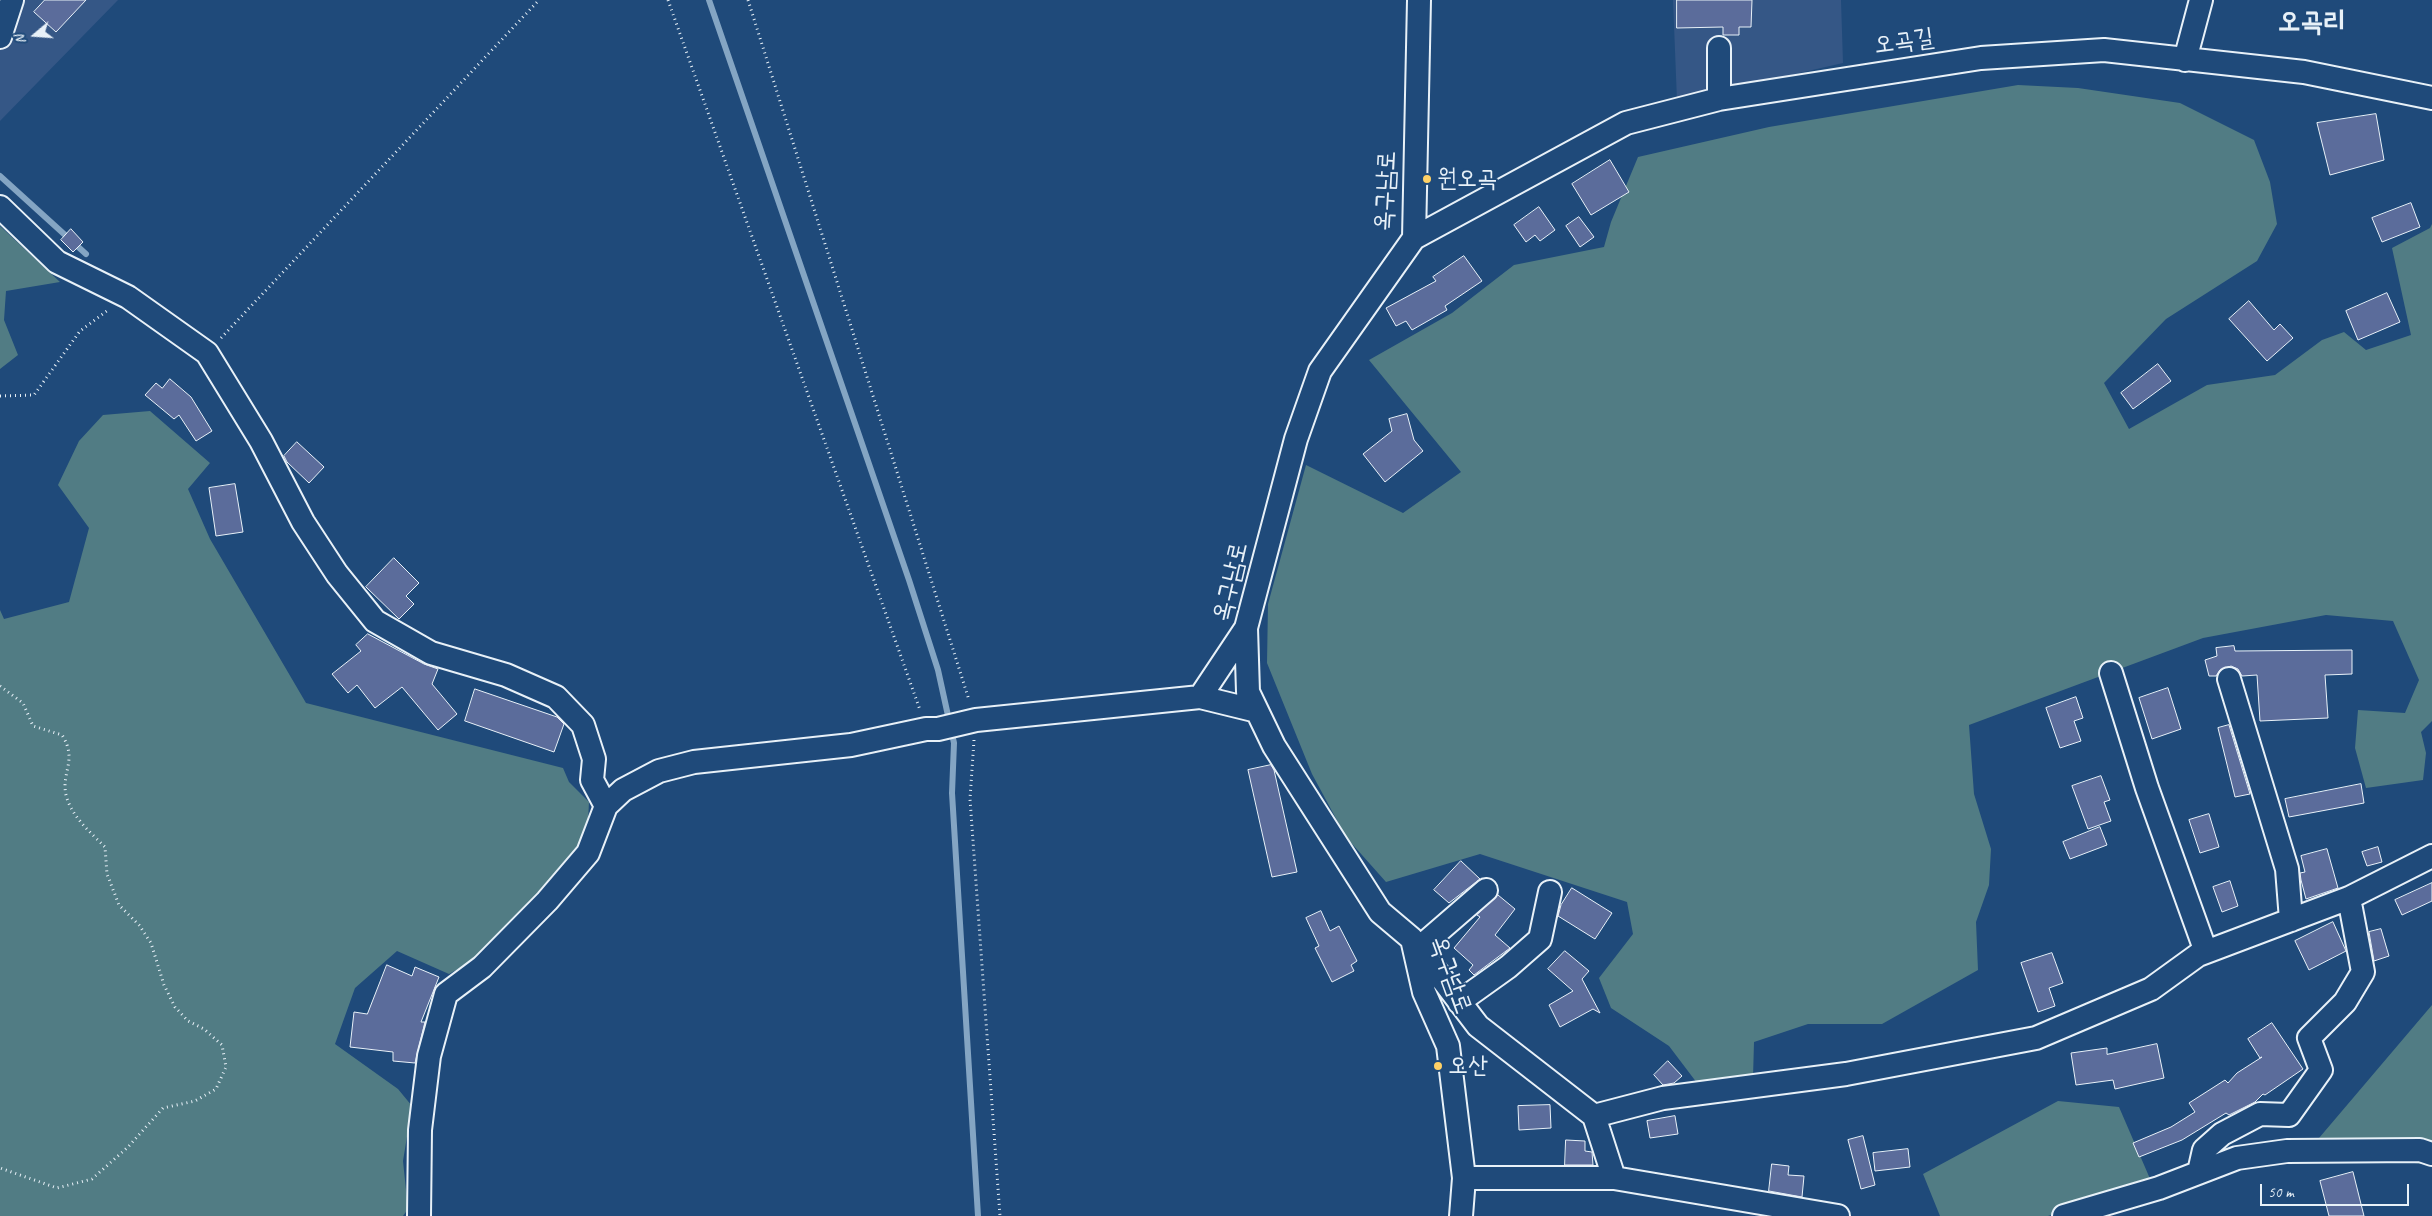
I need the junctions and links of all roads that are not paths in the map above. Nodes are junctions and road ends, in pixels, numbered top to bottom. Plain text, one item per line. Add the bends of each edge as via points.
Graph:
1 (12, 0) edge
2 (1419, 0) edge
3 (2201, 0) edge
4 (0, 37) edge
5 (1719, 48) dead end
6 (2185, 60) junction
7 (2432, 98) edge
8 (1720, 99) junction
9 (0, 207) edge
10 (1414, 238) junction
11 (1246, 628) junction
12 (2111, 673) dead end
13 (2229, 679) dead end
14 (1200, 697) junction
15 (1257, 711) junction
16 (594, 759) junction
17 (659, 771) junction
18 (606, 806) junction
19 (2432, 856) edge
20 (1486, 890) dead end
21 (1550, 892) dead end
22 (2349, 898) junction
23 (2291, 920) junction
24 (1415, 944) junction
25 (2206, 952) junction
26 (1459, 1002) junction
27 (1594, 1116) junction
28 (2432, 1154) edge
29 (2199, 1172) junction
30 (1464, 1178) junction
31 (1614, 1178) junction
32 (419, 1216) edge
33 (1461, 1216) edge
34 (1838, 1216) edge
35 (2064, 1216) edge

1 - 4 street
2 - 10 street, 옥구남로
3 - 6 street
5 - 8 street
6 - 7 street, 오곡길 via 2304,72
6 - 8 street, 오곡길 via 2104,50 1990,58
8 - 10 street, 오곡길 via 1626,123
9 - 16 street via 57,262 128,297 207,353 261,440 303,522 337,574 375,621 431,653 506,675 556,697 583,725
10 - 11 street, 옥구남로 via 1320,371 1296,439
11 - 14 street
11 - 15 street, 옥구남로 via 1248,692
12 - 25 street via 2147,788
13 - 23 street via 2287,868
14 - 15 street
14 - 17 street via 970,722 851,745 694,762
15 - 24 street, 옥구남로 via 1274,746 1380,912
16 - 17 street via 614,779
16 - 18 street via 592,780
17 - 18 street via 623,790
18 - 32 street via 588,853 547,902 482,967 446,994 429,1056 424,1093
19 - 22 street
20 - 24 street
21 - 26 street via 1540,939
22 - 23 street
22 - 29 street via 2363,972 2345,1002 2310,1038 2321,1070 2289,1115 2260,1114 2222,1134 2204,1150
23 - 25 street
24 - 26 street
24 - 30 street, 옥구남로 via 1424,992 1448,1046
25 - 27 street via 2151,988 2036,1038 1846,1074 1663,1098
26 - 27 street via 1478,1026
27 - 31 street
28 - 29 street via 2420,1150 2287,1151 2237,1158
29 - 35 street via 2159,1188
30 - 31 street
30 - 33 street, 옥구남로
31 - 34 street

